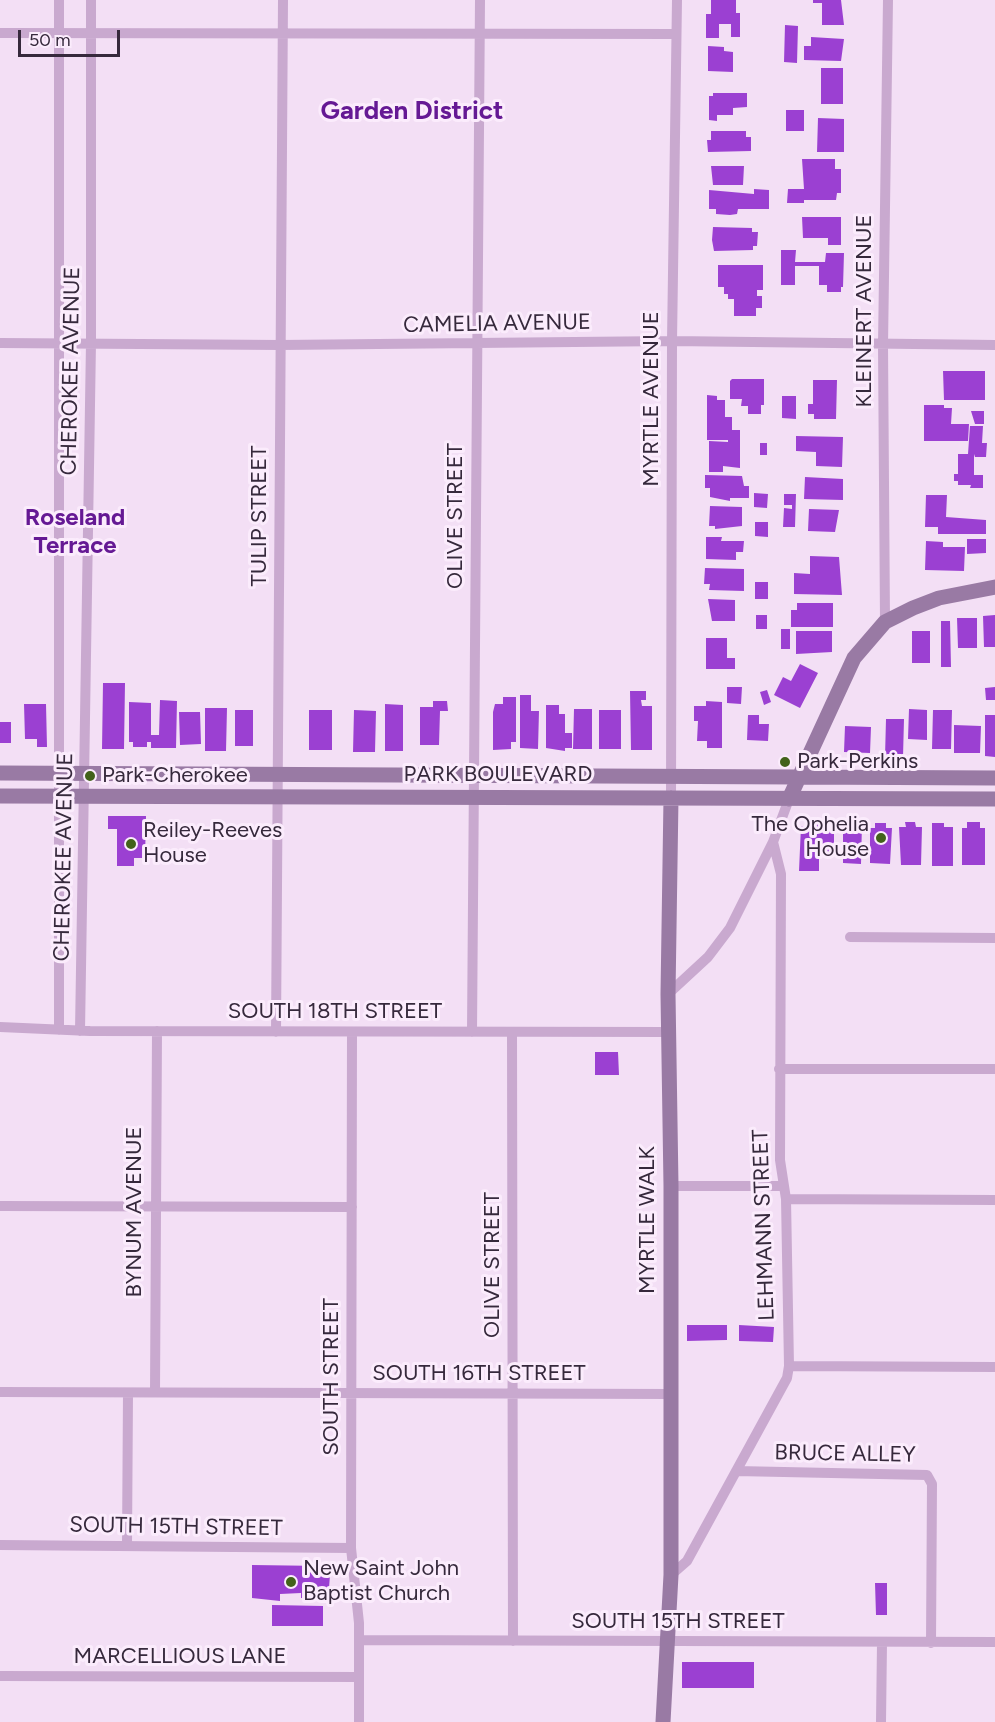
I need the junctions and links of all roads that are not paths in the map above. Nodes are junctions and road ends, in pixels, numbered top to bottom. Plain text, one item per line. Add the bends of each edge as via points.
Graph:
1 (59, 0) edge
2 (91, 0) edge
3 (283, 0) edge
4 (480, 0) edge
5 (677, 0) edge
6 (888, 0) edge
7 (0, 33) edge
8 (283, 33) junction
9 (59, 34) junction
10 (91, 34) junction
11 (480, 34) junction
12 (676, 34) junction
13 (672, 341) junction
14 (91, 342) junction
15 (0, 343) edge
16 (59, 343) junction
17 (477, 344) junction
18 (280, 345) junction
19 (883, 345) junction
20 (995, 345) edge
21 (995, 587) edge
22 (885, 622) junction
23 (0, 773) edge
24 (59, 774) junction
25 (84, 774) junction
26 (277, 775) junction
27 (474, 775) junction
28 (671, 776) junction
29 (799, 777) junction
30 (995, 778) edge
31 (0, 796) edge
32 (59, 796) junction
33 (84, 796) junction
34 (276, 797) junction
35 (474, 797) junction
36 (671, 798) junction
37 (789, 799) junction
38 (995, 799) edge
39 (773, 842) junction
40 (850, 937) dead end
41 (995, 938) edge
42 (668, 994) junction
43 (0, 1027) edge
44 (59, 1030) junction
45 (80, 1031) junction
46 (157, 1031) junction
47 (276, 1032) junction
48 (352, 1032) junction
49 (472, 1032) junction
50 (669, 1032) junction
51 (512, 1033) junction
52 (995, 1069) edge
53 (779, 1070) junction
54 (671, 1186) junction
55 (782, 1186) junction
56 (786, 1199) junction
57 (995, 1200) edge
58 (0, 1206) edge
59 (154, 1207) junction
60 (352, 1207) junction
61 (789, 1366) junction
62 (995, 1367) edge
63 (0, 1392) edge
64 (154, 1392) junction
65 (128, 1393) junction
66 (352, 1393) junction
67 (512, 1393) junction
68 (671, 1394) junction
69 (736, 1471) junction
70 (0, 1545) edge
71 (127, 1545) junction
72 (351, 1548) junction
73 (671, 1575) junction
74 (360, 1640) junction
75 (513, 1641) junction
76 (666, 1642) junction
77 (995, 1642) edge
78 (882, 1643) junction
79 (931, 1643) junction
80 (0, 1676) edge
81 (359, 1677) junction
82 (359, 1722) edge
83 (663, 1722) edge
84 (880, 1722) edge

1 - 9 street, CHEROKEE AVENUE
2 - 10 street, CHEROKEE AVENUE
3 - 8 street, TULIP STREET
4 - 11 street, OLIVE STREET
5 - 12 street, MYRTLE AVENUE
6 - 19 street, KLEINERT AVENUE
7 - 9 street
8 - 10 street
8 - 11 street
8 - 18 street, TULIP STREET
9 - 10 street
9 - 16 street, CHEROKEE AVENUE
10 - 14 street, CHEROKEE AVENUE
11 - 12 street
11 - 17 street, OLIVE STREET
12 - 13 street, MYRTLE AVENUE
13 - 17 street, CAMELIA AVENUE
13 - 19 street, CAMELIA AVENUE
13 - 28 street, MYRTLE AVENUE
14 - 16 street, CAMELIA AVENUE
14 - 18 street, CAMELIA AVENUE
14 - 25 street, CHEROKEE AVENUE
15 - 16 street, CAMELIA AVENUE
16 - 24 street, CHEROKEE AVENUE
17 - 18 street, CAMELIA AVENUE
17 - 27 street, OLIVE STREET
18 - 26 street, TULIP STREET
19 - 20 street, CAMELIA AVENUE
19 - 22 street, KLEINERT AVENUE
21 - 22 street via 939,598
22 - 29 street via 854,658
23 - 24 street
24 - 25 street
24 - 32 street, CHEROKEE AVENUE
25 - 26 street
25 - 33 street, CHEROKEE AVENUE
26 - 27 street
26 - 34 street, TULIP STREET
27 - 28 street
27 - 35 street, OLIVE STREET
28 - 29 street
28 - 36 street, MYRTLE AVENUE
29 - 30 street
29 - 37 street
31 - 32 street, PARK BOULEVARD
32 - 33 street, PARK BOULEVARD
32 - 44 street, CHEROKEE AVENUE
33 - 34 street, PARK BOULEVARD
33 - 45 street, CHEROKEE AVENUE
34 - 35 street, PARK BOULEVARD
34 - 47 street, TULIP STREET
35 - 36 street, PARK BOULEVARD
35 - 49 street, OLIVE STREET
36 - 37 street, PARK BOULEVARD
36 - 42 street, MYRTLE WALK
37 - 38 street, PARK BOULEVARD
37 - 39 street
39 - 42 street via 730,928 708,957
39 - 53 street, LEHMANN STREET via 781,874
40 - 41 street
42 - 50 street, MYRTLE WALK
43 - 44 street, SOUTH 18TH STREET
44 - 45 street, SOUTH 18TH STREET
45 - 46 street, SOUTH 18TH STREET
46 - 47 street, SOUTH 18TH STREET
46 - 59 street, BYNUM AVENUE
47 - 48 street, SOUTH 18TH STREET
48 - 49 street, SOUTH 18TH STREET
48 - 60 street, SOUTH STREET
49 - 51 street, SOUTH 18TH STREET
50 - 51 street, SOUTH 18TH STREET
50 - 54 street, MYRTLE WALK
51 - 67 street, OLIVE STREET
52 - 53 street
53 - 55 street, LEHMANN STREET
54 - 55 street
54 - 68 street, MYRTLE WALK
55 - 56 street, LEHMANN STREET
56 - 57 street
56 - 61 street, LEHMANN STREET
58 - 59 street
59 - 60 street
59 - 64 street, BYNUM AVENUE
60 - 66 street, SOUTH STREET
61 - 62 street
61 - 69 street, LEHMANN STREET
63 - 65 street, SOUTH 16TH STREET
64 - 65 street, SOUTH 16TH STREET
64 - 66 street, SOUTH 16TH STREET
65 - 71 street
66 - 67 street, SOUTH 16TH STREET
66 - 72 street, SOUTH STREET
67 - 68 street, SOUTH 16TH STREET
67 - 75 street, OLIVE STREET
68 - 73 street, MYRTLE WALK
69 - 73 street, LEHMANN STREET via 687,1561
69 - 79 street, BRUCE ALLEY via 927,1475 932,1484
70 - 71 street, SOUTH 15TH STREET
71 - 72 street, SOUTH 15TH STREET
72 - 74 street, SOUTH STREET
73 - 76 street, MYRTLE WALK
74 - 75 street, SOUTH 15TH STREET
74 - 81 street, SOUTH STREET
75 - 76 street, SOUTH 15TH STREET
76 - 78 street, SOUTH 15TH STREET
76 - 83 street, MYRTLE WALK
77 - 79 street, SOUTH 15TH STREET
78 - 79 street, SOUTH 15TH STREET
78 - 84 street
80 - 81 street, MARCELLIOUS LANE
81 - 82 street, SOUTH STREET

